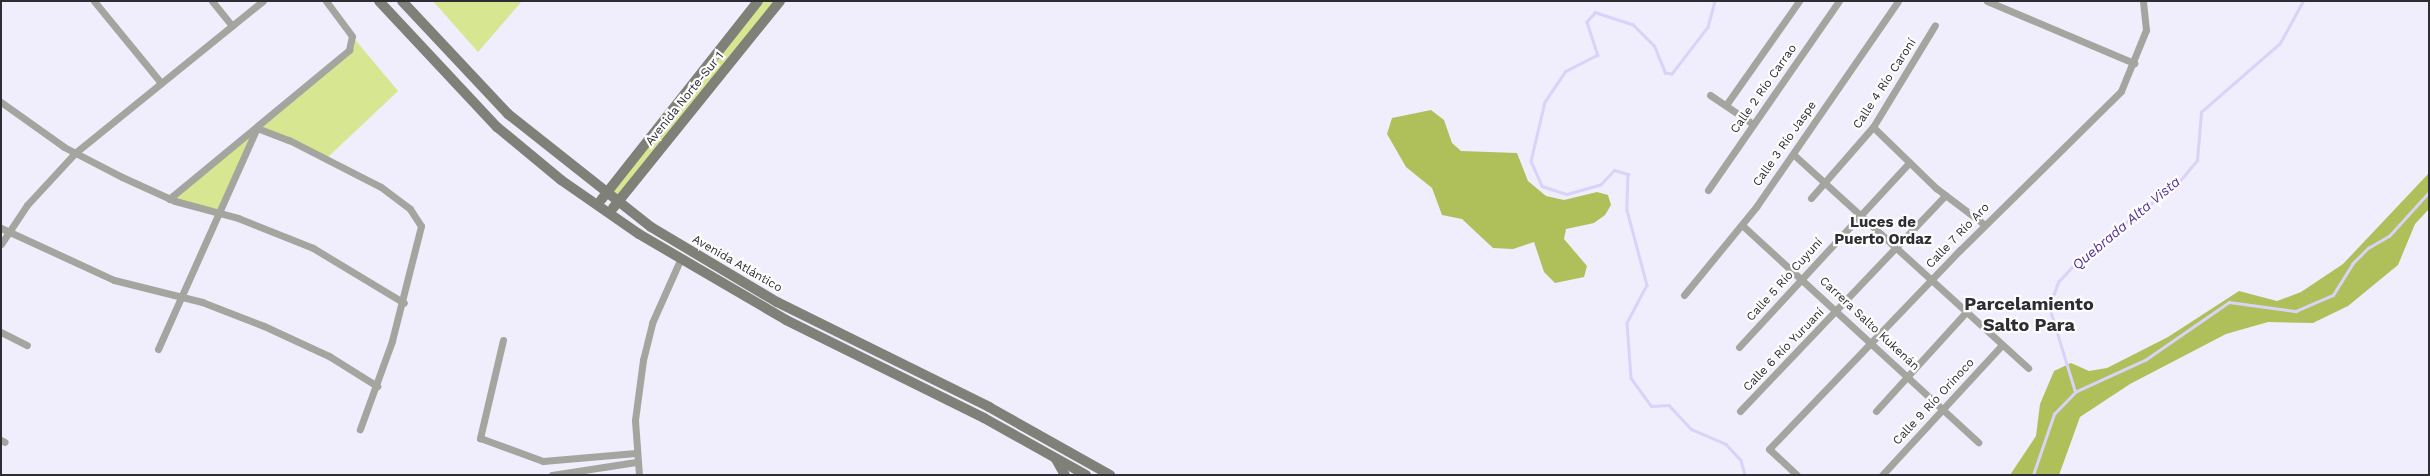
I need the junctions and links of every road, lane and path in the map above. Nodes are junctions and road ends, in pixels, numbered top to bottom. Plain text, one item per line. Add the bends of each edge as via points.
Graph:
1 (94, 1) edge
2 (212, 1) edge
3 (263, 1) edge
4 (326, 1) edge
5 (379, 1) edge
6 (402, 1) edge
7 (758, 1) edge
8 (780, 1) edge
9 (1799, 1) edge
10 (1839, 1) edge
11 (1898, 1) edge
12 (1987, 1) edge
13 (2143, 1) edge
14 (1935, 25) dead end
15 (232, 26) junction
16 (2134, 63) junction
17 (161, 83) junction
18 (1710, 95) dead end
19 (1, 102) edge
20 (1726, 105) junction
21 (1753, 124) junction
22 (1873, 127) junction
23 (257, 128) junction
24 (75, 153) junction
25 (1793, 154) junction
26 (1909, 163) junction
27 (1826, 182) junction
28 (1708, 190) dead end
29 (605, 194) junction
30 (1946, 195) junction
31 (1811, 198) dead end
32 (170, 199) junction
33 (617, 203) junction
34 (598, 204) junction
35 (609, 212) junction
36 (218, 214) junction
37 (1861, 214) junction
38 (1742, 225) junction
39 (1985, 225) junction
40 (5, 230) edge
41 (1, 244) edge
42 (1895, 247) junction
43 (680, 260) junction
44 (1802, 278) junction
45 (1931, 280) junction
46 (1684, 294) dead end
47 (184, 297) junction
48 (404, 302) junction
49 (1838, 311) junction
50 (1966, 312) junction
51 (1, 332) edge
52 (503, 340) dead end
53 (1873, 344) junction
54 (2002, 344) junction
55 (27, 345) dead end
56 (1739, 347) dead end
57 (158, 349) dead end
58 (2028, 368) dead end
59 (1908, 376) junction
60 (376, 386) junction
61 (1943, 407) junction
62 (1740, 411) dead end
63 (1876, 412) dead end
64 (360, 429) dead end
65 (1978, 442) dead end
66 (636, 453) junction
67 (1056, 458) junction
68 (636, 462) junction
69 (1094, 469) edge
70 (1084, 474) edge
71 (552, 475) edge
72 (639, 475) edge
73 (1065, 475) edge
74 (1110, 475) edge
75 (1797, 475) edge
76 (1882, 475) edge

1 - 17 street
2 - 15 street
3 - 15 street
4 - 23 street via 352,36 352,46
5 - 34 main road, Avenida Atlántico via 497,127
6 - 29 main road, Avenida Atlántico via 508,114
7 - 29 main road, Avenida Norte-Sur 1
8 - 33 main road, Avenida Norte-Sur 1
9 - 20 street
10 - 21 street, Calle 2 Río Carrao
11 - 25 street, Calle 3 Río Jaspe
12 - 16 street
13 - 16 street, Calle 7 Río Aro via 2146,30
14 - 22 street, Calle 4 Río Caroní
15 - 17 street
16 - 39 street, Calle 7 Río Aro via 2121,91
17 - 24 street
18 - 20 street
19 - 24 street
20 - 21 street
21 - 28 street, Calle 2 Río Carrao
22 - 26 street
22 - 27 street, Calle 4 Río Caroní
23 - 32 street
23 - 36 street
23 - 48 street via 347,167 415,215 421,231
24 - 32 street
24 - 40 street
25 - 27 street
25 - 38 street, Calle 3 Río Jaspe
26 - 30 street
26 - 37 street, Calle 5 Río Cuyuní
27 - 31 street, Calle 4 Río Caroní
27 - 37 street
29 - 33 main road, Avenida Atlántico
29 - 34 main road, Avenida Norte-Sur 1
30 - 39 street
30 - 42 street, Calle 6 Río Yuruaní
32 - 36 street
33 - 35 main road, Avenida Norte-Sur 1
33 - 69 main road, Avenida Atlántico via 777,302 981,403
34 - 35 main road, Avenida Atlántico
35 - 43 main road, Avenida Atlántico
36 - 47 street
36 - 48 street via 321,252
37 - 42 street
37 - 44 street, Calle 5 Río Cuyuní
38 - 44 street, Carrera Salto Kukenán
38 - 46 street, Calle 3 Río Jaspe
39 - 45 street, Calle 7 Río Aro
40 - 41 street
40 - 47 street via 105,276
42 - 45 street
42 - 49 street, Calle 6 Río Yuruaní
43 - 66 street via 647,342 637,396
43 - 67 main road, Avenida Atlántico via 786,320
44 - 49 street, Carrera Salto Kukenán
44 - 56 street, Calle 5 Río Cuyuní
45 - 50 street
45 - 53 street, Calle 7 Río Aro
47 - 57 street
47 - 60 street via 292,338
48 - 60 street
49 - 53 street, Carrera Salto Kukenán
49 - 62 street, Calle 6 Río Yuruaní
50 - 54 street
50 - 59 street
51 - 55 street
52 - 66 street via 480,438 543,462
53 - 59 street, Carrera Salto Kukenán
53 - 75 street, Calle 7 Río Aro via 1769,449
54 - 58 street
54 - 61 street, Calle 9 Río Orinoco
59 - 61 street, Carrera Salto Kukenán
59 - 63 street
60 - 64 street
61 - 65 street, Carrera Salto Kukenán
61 - 76 street, Calle 9 Río Orinoco
66 - 68 street
67 - 70 main road, Avenida Atlántico
67 - 73 main road
68 - 71 street
68 - 72 street
69 - 70 street
69 - 74 main road, Avenida Atlántico

